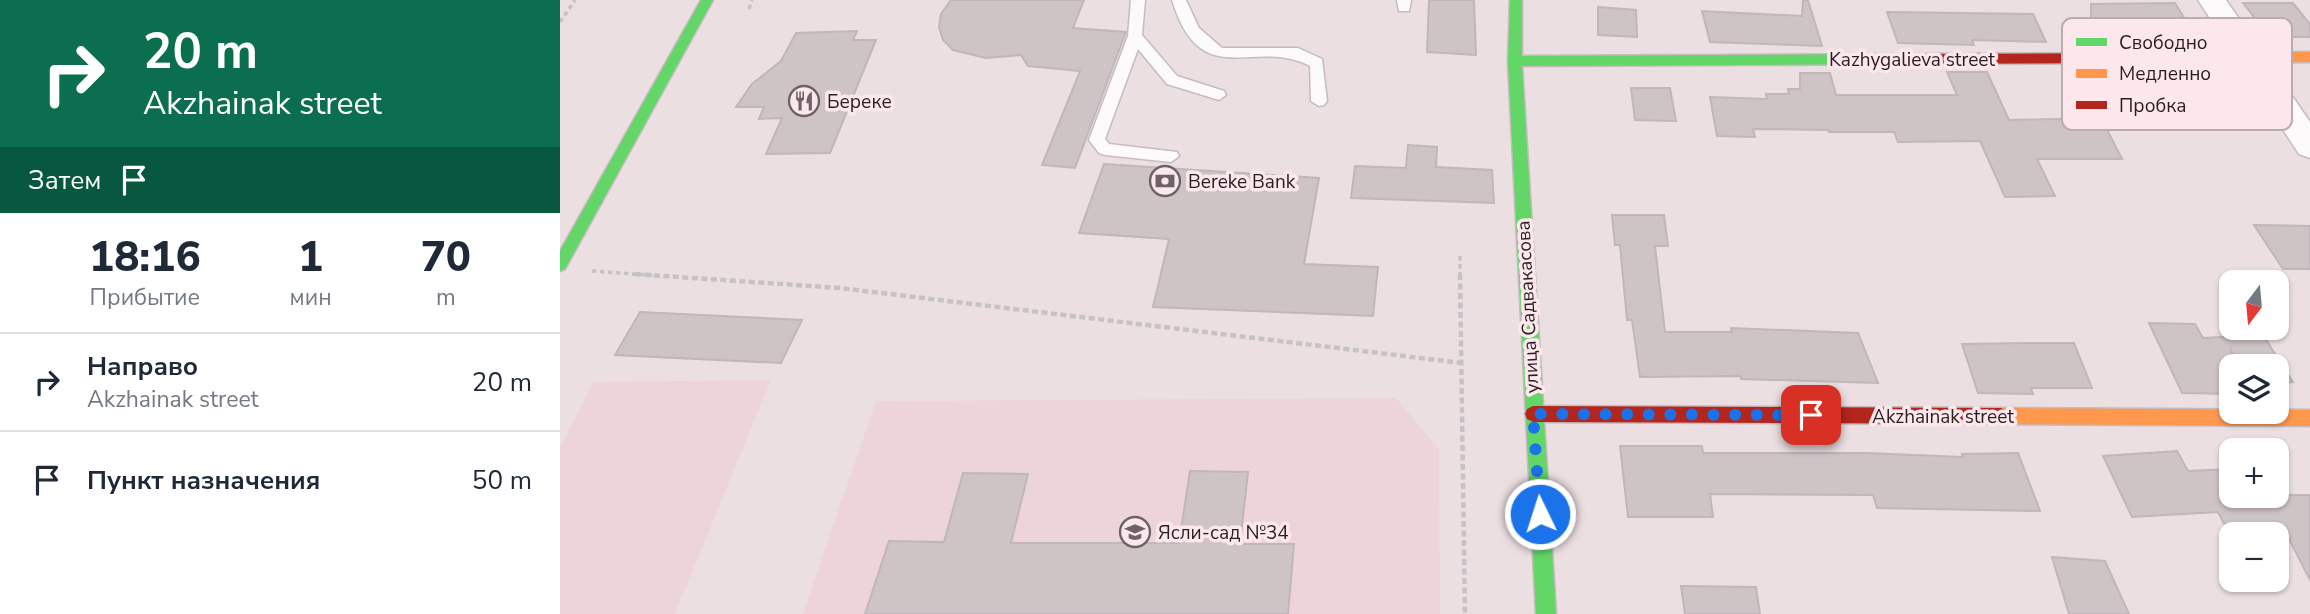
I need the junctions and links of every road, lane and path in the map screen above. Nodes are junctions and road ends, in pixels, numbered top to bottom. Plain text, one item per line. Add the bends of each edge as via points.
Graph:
1 (575, 0) edge
2 (707, 0) edge
3 (752, 0) edge
4 (1139, 0) edge
5 (1179, 0) edge
6 (1516, 0) edge
7 (2212, 0) edge
8 (749, 9) dead end
9 (2224, 18) edge
10 (560, 22) edge
11 (1135, 36) junction
12 (2292, 57) edge
13 (2310, 57) edge
14 (2062, 58) edge
15 (1515, 61) junction
16 (1219, 95) dead end
17 (1319, 101) dead end
18 (2292, 120) edge
19 (2310, 146) edge
20 (1171, 156) dead end
21 (1460, 256) dead end
22 (560, 265) edge
23 (587, 271) dead end
24 (1462, 363) junction
25 (1533, 414) junction
26 (2310, 418) edge
27 (1465, 614) edge
28 (1546, 614) edge

1 - 10 path
2 - 22 street
3 - 8 path
4 - 11 lane
5 - 17 lane via 1211,50 1298,52 1317,63
6 - 15 street, улица Садвакасова
7 - 9 street
11 - 16 lane via 1172,80
11 - 20 lane via 1097,140 1105,149
12 - 13 street, Kazhygalieva street
14 - 15 street, Kazhygalieva street
15 - 25 street, улица Садвакасова
18 - 19 street
21 - 24 path
23 - 24 path via 840,288
24 - 27 path
25 - 26 street, Akzhainak street
25 - 28 street, улица Садвакасова

